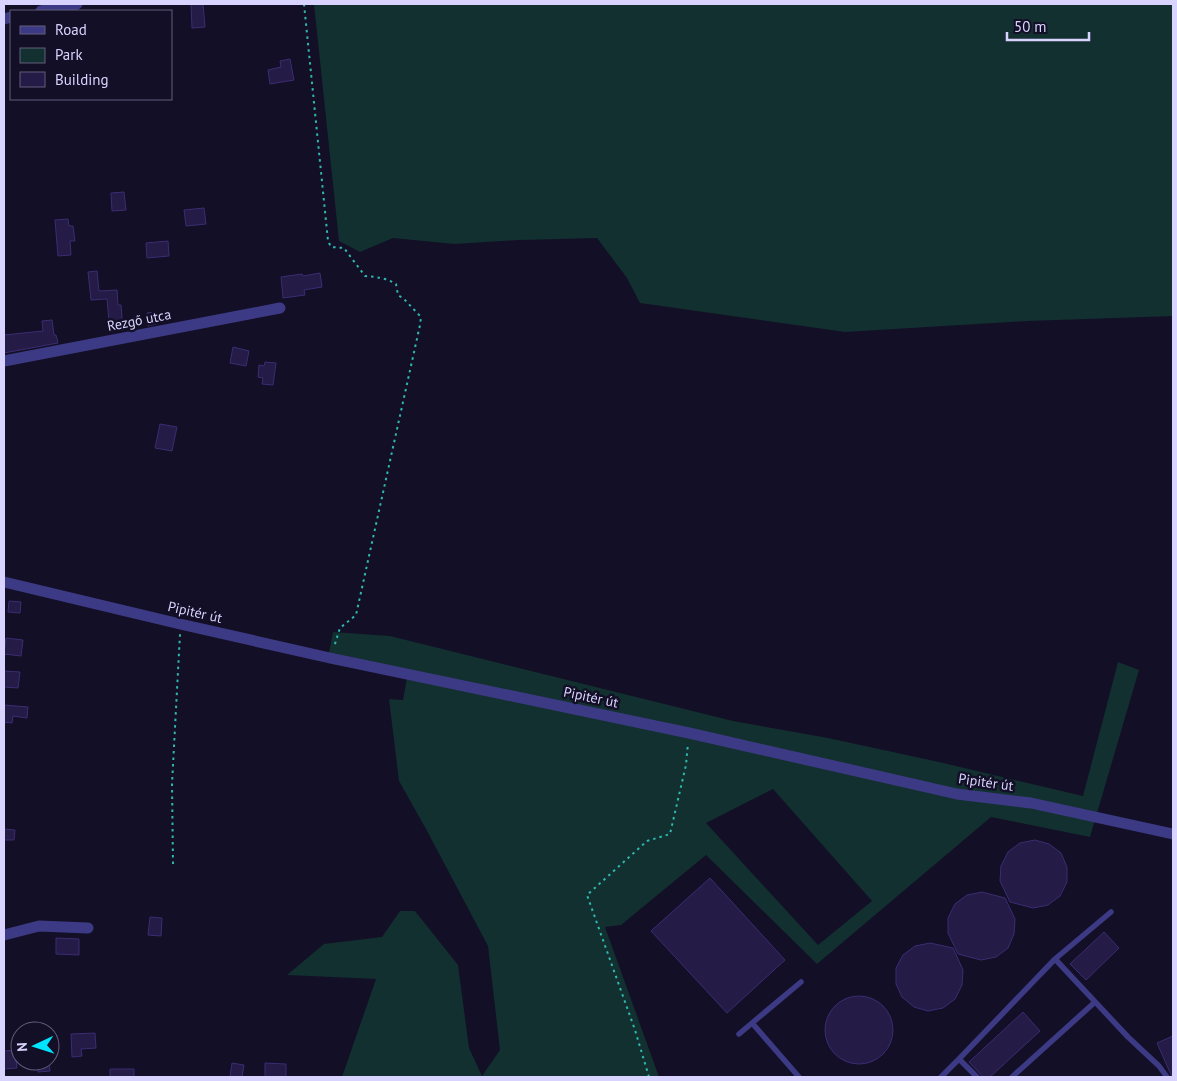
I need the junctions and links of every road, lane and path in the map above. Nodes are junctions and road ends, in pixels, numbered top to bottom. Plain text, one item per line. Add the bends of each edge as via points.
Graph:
1 (77, 4) edge
2 (304, 4) edge
3 (46, 10) edge
4 (280, 308) dead end
5 (4, 361) edge
6 (4, 582) edge
7 (180, 624) junction
8 (330, 658) junction
9 (689, 733) junction
10 (1173, 834) edge
11 (173, 864) dead end
12 (1111, 912) dead end
13 (88, 928) dead end
14 (4, 935) edge
15 (1055, 959) junction
16 (801, 982) dead end
17 (1095, 1002) junction
18 (752, 1024) junction
19 (739, 1034) dead end
20 (960, 1059) junction
21 (649, 1077) edge
22 (799, 1077) edge
23 (940, 1077) edge
24 (977, 1077) edge
25 (1012, 1077) edge
26 (1167, 1077) edge

1 - 3 street
2 - 8 path via 328,241 331,247 344,248 365,276 379,277 396,284 398,294 420,317 356,615 340,628
4 - 5 street, Rezgő utca
6 - 7 street, Pipitér út
7 - 8 street, Pipitér út
7 - 11 path via 172,784
8 - 9 street, Pipitér út
9 - 10 street, Pipitér út via 957,794 1030,803
9 - 21 path via 686,765 670,834 647,841 587,895
12 - 15 lane
13 - 14 street via 39,926
15 - 17 lane
15 - 20 lane
16 - 18 lane
17 - 25 lane
17 - 26 lane
18 - 19 lane
18 - 22 lane
20 - 23 lane
20 - 24 lane

